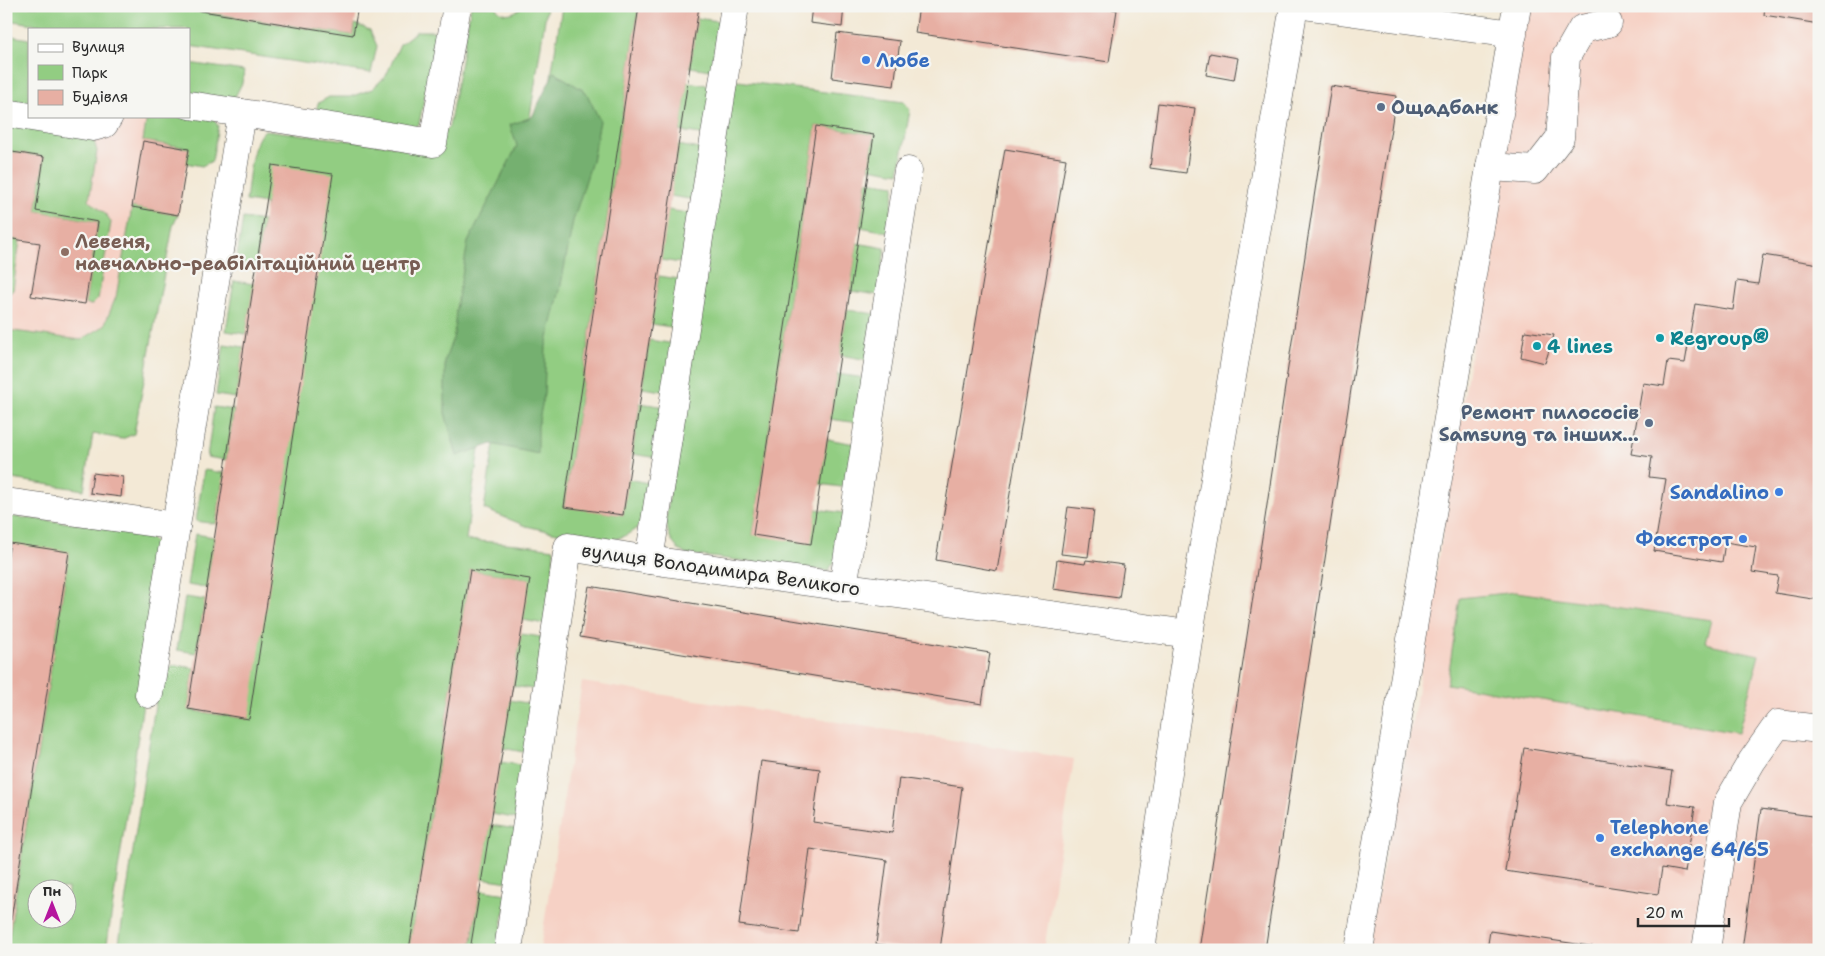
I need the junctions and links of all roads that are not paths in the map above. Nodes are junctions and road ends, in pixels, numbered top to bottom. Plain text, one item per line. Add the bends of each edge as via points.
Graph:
1 (456, 6) edge
2 (735, 6) edge
3 (1294, 6) edge
4 (1310, 6) edge
5 (1517, 6) edge
6 (1608, 23) dead end
7 (1513, 34) junction
8 (190, 106) edge
9 (242, 112) junction
10 (6, 113) edge
11 (28, 117) edge
12 (37, 118) edge
13 (108, 118) edge
14 (1490, 167) junction
15 (908, 171) dead end
16 (6, 502) edge
17 (176, 526) junction
18 (649, 560) junction
19 (843, 587) junction
20 (1189, 634) junction
21 (150, 694) dead end
22 (1819, 729) edge
23 (508, 950) edge
24 (1141, 950) edge
25 (1359, 950) edge
26 (1706, 950) edge

1 - 9 lane via 433,144
2 - 18 lane
3 - 20 lane
4 - 7 lane
5 - 7 lane
6 - 14 lane via 1582,29 1566,57 1560,138 1535,170
7 - 14 lane
8 - 9 lane
9 - 17 lane
10 - 11 lane
12 - 13 lane via 93,127 104,124
14 - 25 lane
15 - 19 lane
16 - 17 lane
17 - 21 lane
18 - 19 lane, вулиця Володимира Великого
18 - 23 lane, вулиця Володимира Великого via 568,547
19 - 20 lane, вулиця Володимира Великого
20 - 24 lane
22 - 26 lane via 1778,724 1728,802

